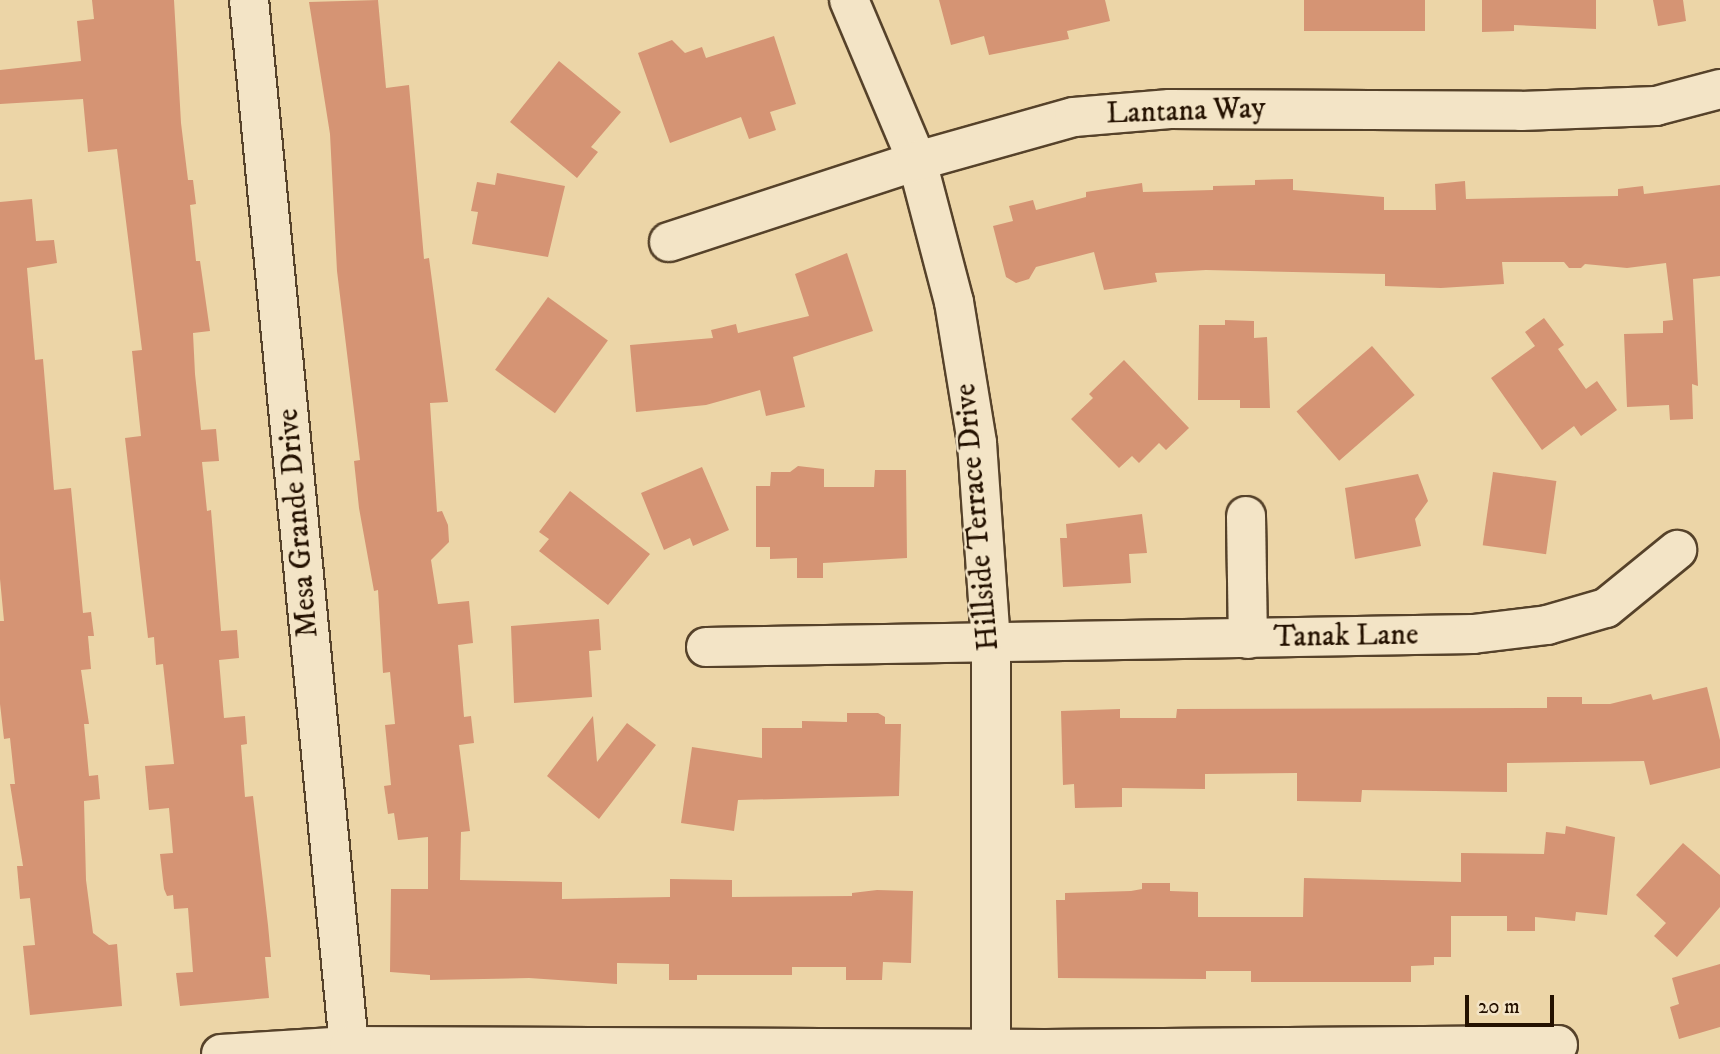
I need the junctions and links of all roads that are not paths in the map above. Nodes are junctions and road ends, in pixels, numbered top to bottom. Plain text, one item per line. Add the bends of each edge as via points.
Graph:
1 (249, 0) edge
2 (849, 0) edge
3 (1720, 89) edge
4 (917, 161) junction
5 (669, 242) dead end
6 (1246, 516) dead end
7 (1677, 550) dead end
8 (1248, 639) junction
9 (991, 641) junction
10 (706, 647) dead end
11 (1558, 1045) dead end
12 (349, 1046) junction
13 (991, 1052) edge
14 (221, 1054) edge

1 - 12 street, Mesa Grande Drive
2 - 4 street, Hillside Terrace Drive
3 - 4 street, Lantana Way via 1656,106 1521,111 1124,110 1027,128
4 - 5 street, Lantana Way
4 - 9 street, Hillside Terrace Drive via 954,302 977,443
6 - 8 street
7 - 8 street, Tanak Lane via 1606,608 1547,625 1473,634
8 - 9 street, Tanak Lane
9 - 10 street, Tanak Lane
9 - 13 street, Hillside Terrace Drive
11 - 13 street
12 - 13 street
12 - 14 street

